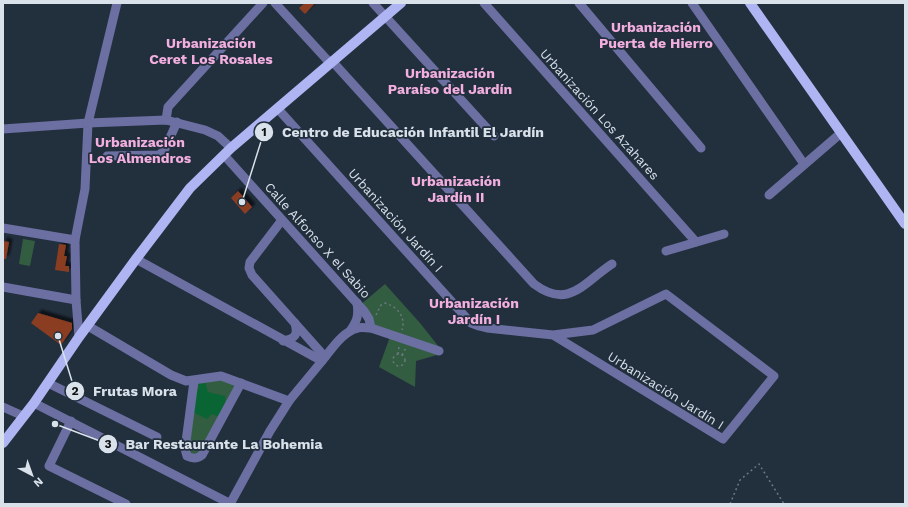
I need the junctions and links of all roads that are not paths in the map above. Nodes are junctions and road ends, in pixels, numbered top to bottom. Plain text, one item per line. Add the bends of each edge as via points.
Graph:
1 (263, 3) edge
2 (275, 3) edge
3 (373, 3) edge
4 (401, 3) edge
5 (484, 3) edge
6 (579, 3) edge
7 (692, 3) edge
8 (750, 3) edge
9 (116, 4) edge
10 (385, 17) junction
11 (331, 62) junction
12 (278, 109) junction
13 (166, 120) junction
14 (177, 122) junction
15 (88, 123) junction
16 (3, 129) edge
17 (841, 133) junction
18 (494, 136) dead end
19 (701, 148) dead end
20 (228, 151) junction
21 (107, 156) dead end
22 (804, 164) junction
23 (769, 195) dead end
24 (282, 220) junction
25 (904, 220) edge
26 (3, 228) edge
27 (724, 234) dead end
28 (75, 240) junction
29 (696, 242) junction
30 (666, 251) dead end
31 (136, 259) junction
32 (612, 264) dead end
33 (3, 287) edge
34 (76, 300) junction
35 (357, 304) junction
36 (295, 322) junction
37 (370, 324) junction
38 (88, 326) junction
39 (350, 331) junction
40 (553, 335) junction
41 (79, 337) junction
42 (284, 341) junction
43 (439, 351) dead end
44 (324, 359) junction
45 (194, 381) junction
46 (48, 383) junction
47 (241, 383) junction
48 (289, 401) junction
49 (34, 402) junction
50 (3, 407) edge
51 (23, 416) junction
52 (71, 421) junction
53 (157, 437) dead end
54 (3, 443) edge
55 (126, 504) edge
56 (231, 504) edge

1 - 13 street via 168,107
2 - 11 street
3 - 10 street
4 - 10 main road
5 - 29 street, Urbanización Los Azahares
6 - 19 street
7 - 22 street
8 - 17 main road
9 - 15 street
10 - 11 main road
10 - 18 street
11 - 12 main road
11 - 32 street via 534,284 545,292 557,296 571,293
12 - 20 main road
12 - 40 street, Urbanización Jardín I via 471,323 487,328
13 - 14 street, Calle Alfonso X el Sabio
13 - 15 street, Calle Alfonso X el Sabio
14 - 20 street, Calle Alfonso X el Sabio via 218,136
14 - 21 street via 164,151 159,155
15 - 16 street, Calle Alfonso X el Sabio
15 - 28 street via 85,189
17 - 22 street
17 - 25 main road
20 - 24 street, Calle Alfonso X el Sabio
20 - 31 main road via 190,188
22 - 23 street
24 - 35 street, Calle Alfonso X el Sabio
24 - 36 street via 250,262 249,268 252,275
26 - 28 street
27 - 29 street
28 - 34 street
29 - 30 street
31 - 38 main road
31 - 42 street
33 - 34 street
34 - 41 street
35 - 37 street, Calle Alfonso X el Sabio
35 - 39 street via 358,313
36 - 42 street via 295,336
36 - 44 street
37 - 39 street
37 - 43 street
38 - 41 main road
38 - 45 street via 171,375 186,381
39 - 44 street
40 - 40 street, Urbanización Jardín I via 593,330 666,294 774,376 723,440
41 - 46 main road
42 - 44 street
44 - 48 street
45 - 47 street via 221,376
45 - 47 street via 185,449 187,456 192,459 202,455
46 - 49 main road
46 - 53 street
47 - 48 street
48 - 56 street
49 - 51 main road
49 - 52 street
50 - 51 street
51 - 54 main road
52 - 55 street via 49,466
52 - 56 street

